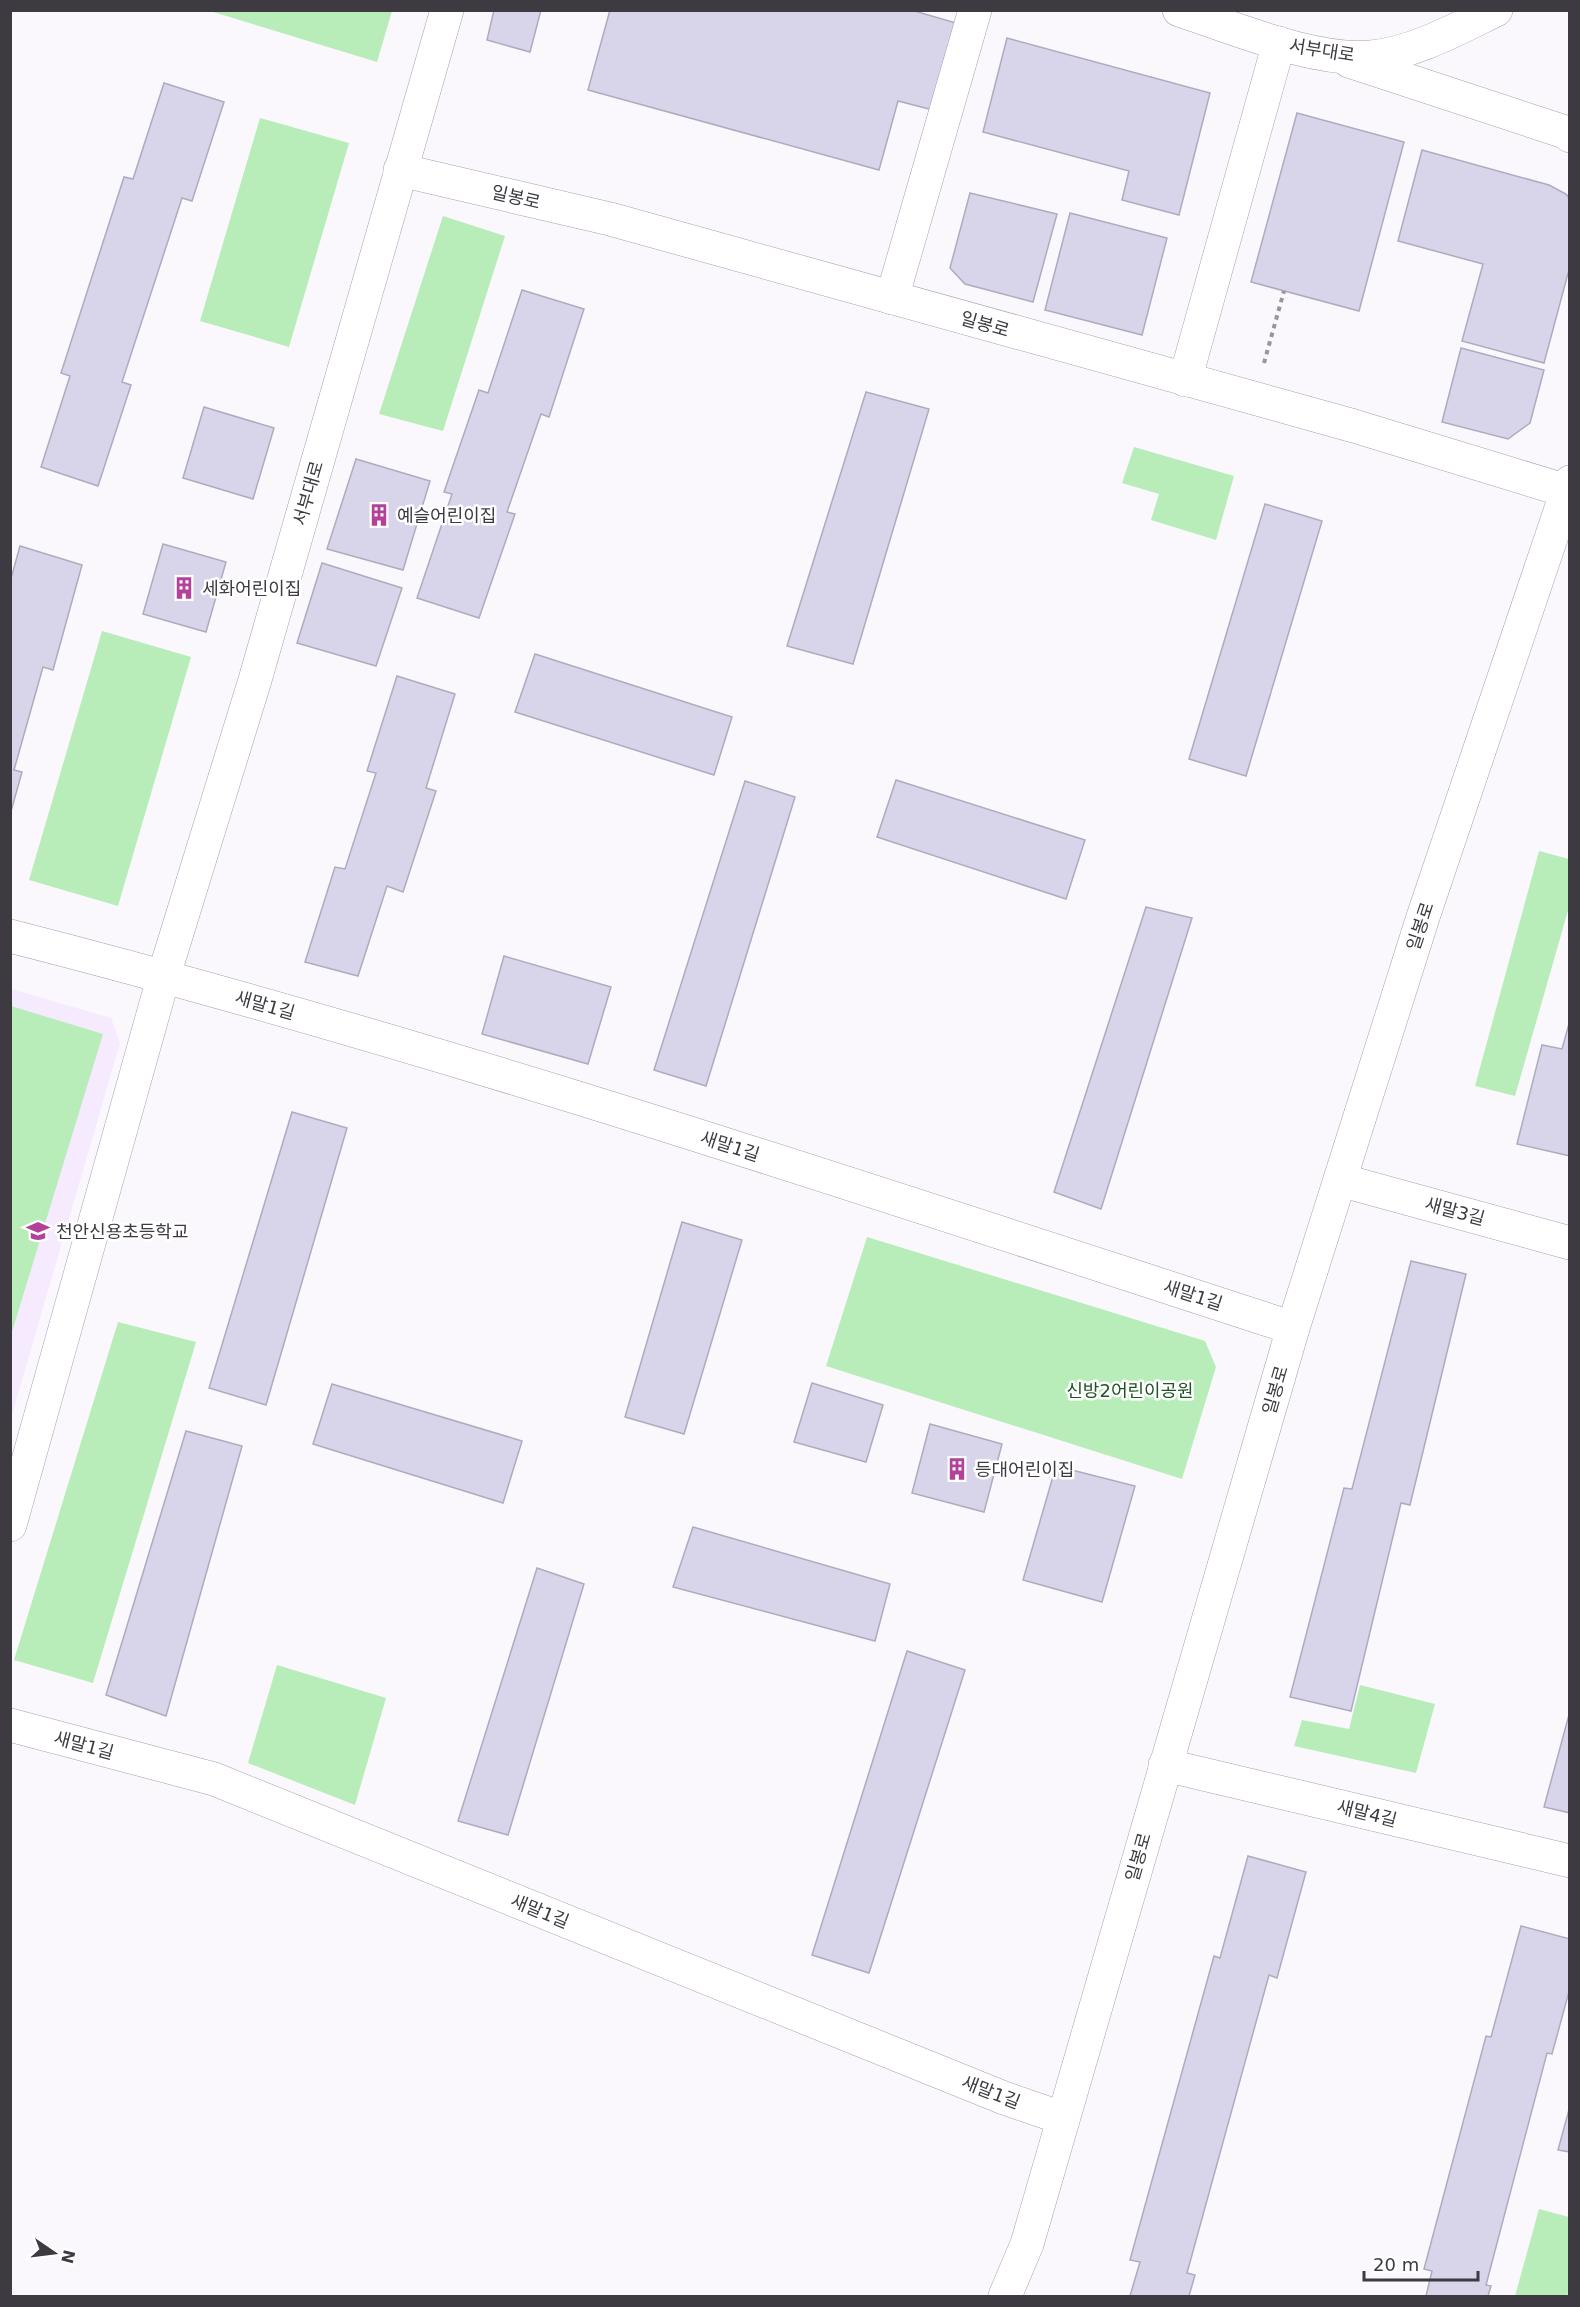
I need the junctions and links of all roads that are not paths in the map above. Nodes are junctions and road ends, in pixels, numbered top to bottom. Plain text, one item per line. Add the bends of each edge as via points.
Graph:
1 (447, 10) edge
2 (975, 10) edge
3 (1179, 10) edge
4 (1496, 10) edge
5 (1279, 43) junction
6 (1328, 54) junction
7 (1569, 136) edge
8 (400, 170) junction
9 (892, 298) junction
10 (1185, 380) junction
11 (1568, 487) edge
12 (10, 936) edge
13 (164, 975) junction
14 (1340, 1180) junction
15 (1569, 1243) edge
16 (1293, 1328) junction
17 (10, 1524) edge
18 (10, 1725) edge
19 (1165, 1765) junction
20 (1569, 1861) edge
21 (1062, 2118) junction
22 (1005, 2296) edge

1 - 8 street, 서부대로
2 - 9 street
3 - 5 street, 서부대로
4 - 6 street, 서부대로 via 1426,44 1372,57
5 - 6 street, 서부대로
5 - 10 street
6 - 7 street
8 - 9 street, 일봉로 via 610,219
8 - 13 street, 서부대로 via 258,669
9 - 10 street, 일봉로
10 - 11 street, 일봉로
11 - 14 street, 일봉로 via 1436,875
12 - 13 street, 새말1길
13 - 16 street, 새말1길 via 667,1125
13 - 17 street
14 - 15 street, 새말3길
14 - 16 street, 일봉로
16 - 19 street, 일봉로
18 - 21 street, 새말1길 via 214,1779
19 - 20 street, 새말4길
19 - 21 street, 일봉로
21 - 22 street, 일봉로 via 1027,2244

